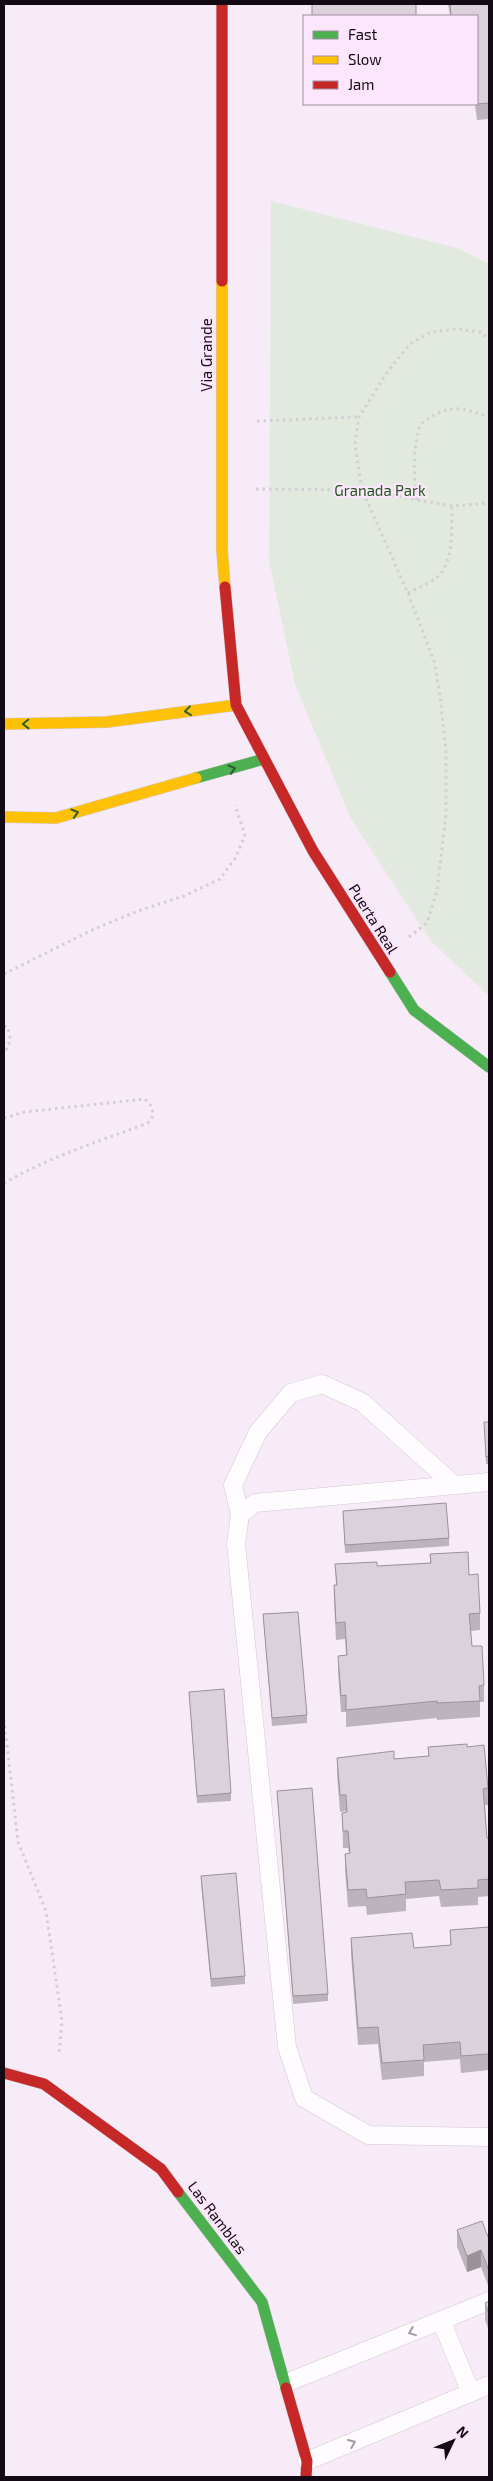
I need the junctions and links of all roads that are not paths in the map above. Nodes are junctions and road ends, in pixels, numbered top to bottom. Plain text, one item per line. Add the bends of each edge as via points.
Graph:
1 (222, 4) edge
2 (236, 705) junction
3 (4, 724) edge
4 (264, 759) junction
5 (4, 817) edge
6 (489, 1067) edge
7 (489, 1482) edge
8 (453, 1484) junction
9 (240, 1515) junction
10 (4, 2073) edge
11 (489, 2137) edge
12 (489, 2301) edge
13 (441, 2320) junction
14 (286, 2383) junction
15 (489, 2385) edge
16 (471, 2393) junction
17 (307, 2469) edge

1 - 2 street, Via Grande via 222,550
2 -> 3 street via 107,722
2 - 4 street, Puerta Real
5 -> 4 street via 56,818
4 - 6 street, Puerta Real via 313,852 414,1010
7 - 8 lane
8 - 9 lane via 255,1502
8 - 9 lane via 362,1402 322,1384 291,1393 258,1432 233,1485
9 - 11 lane via 236,1544 287,2047 304,2098 368,2135
10 - 14 street, Las Ramblas via 44,2084 161,2169 262,2302
12 - 13 lane
13 -> 14 lane
13 - 16 lane
14 - 17 street, Las Ramblas
15 - 16 lane
17 -> 16 lane

